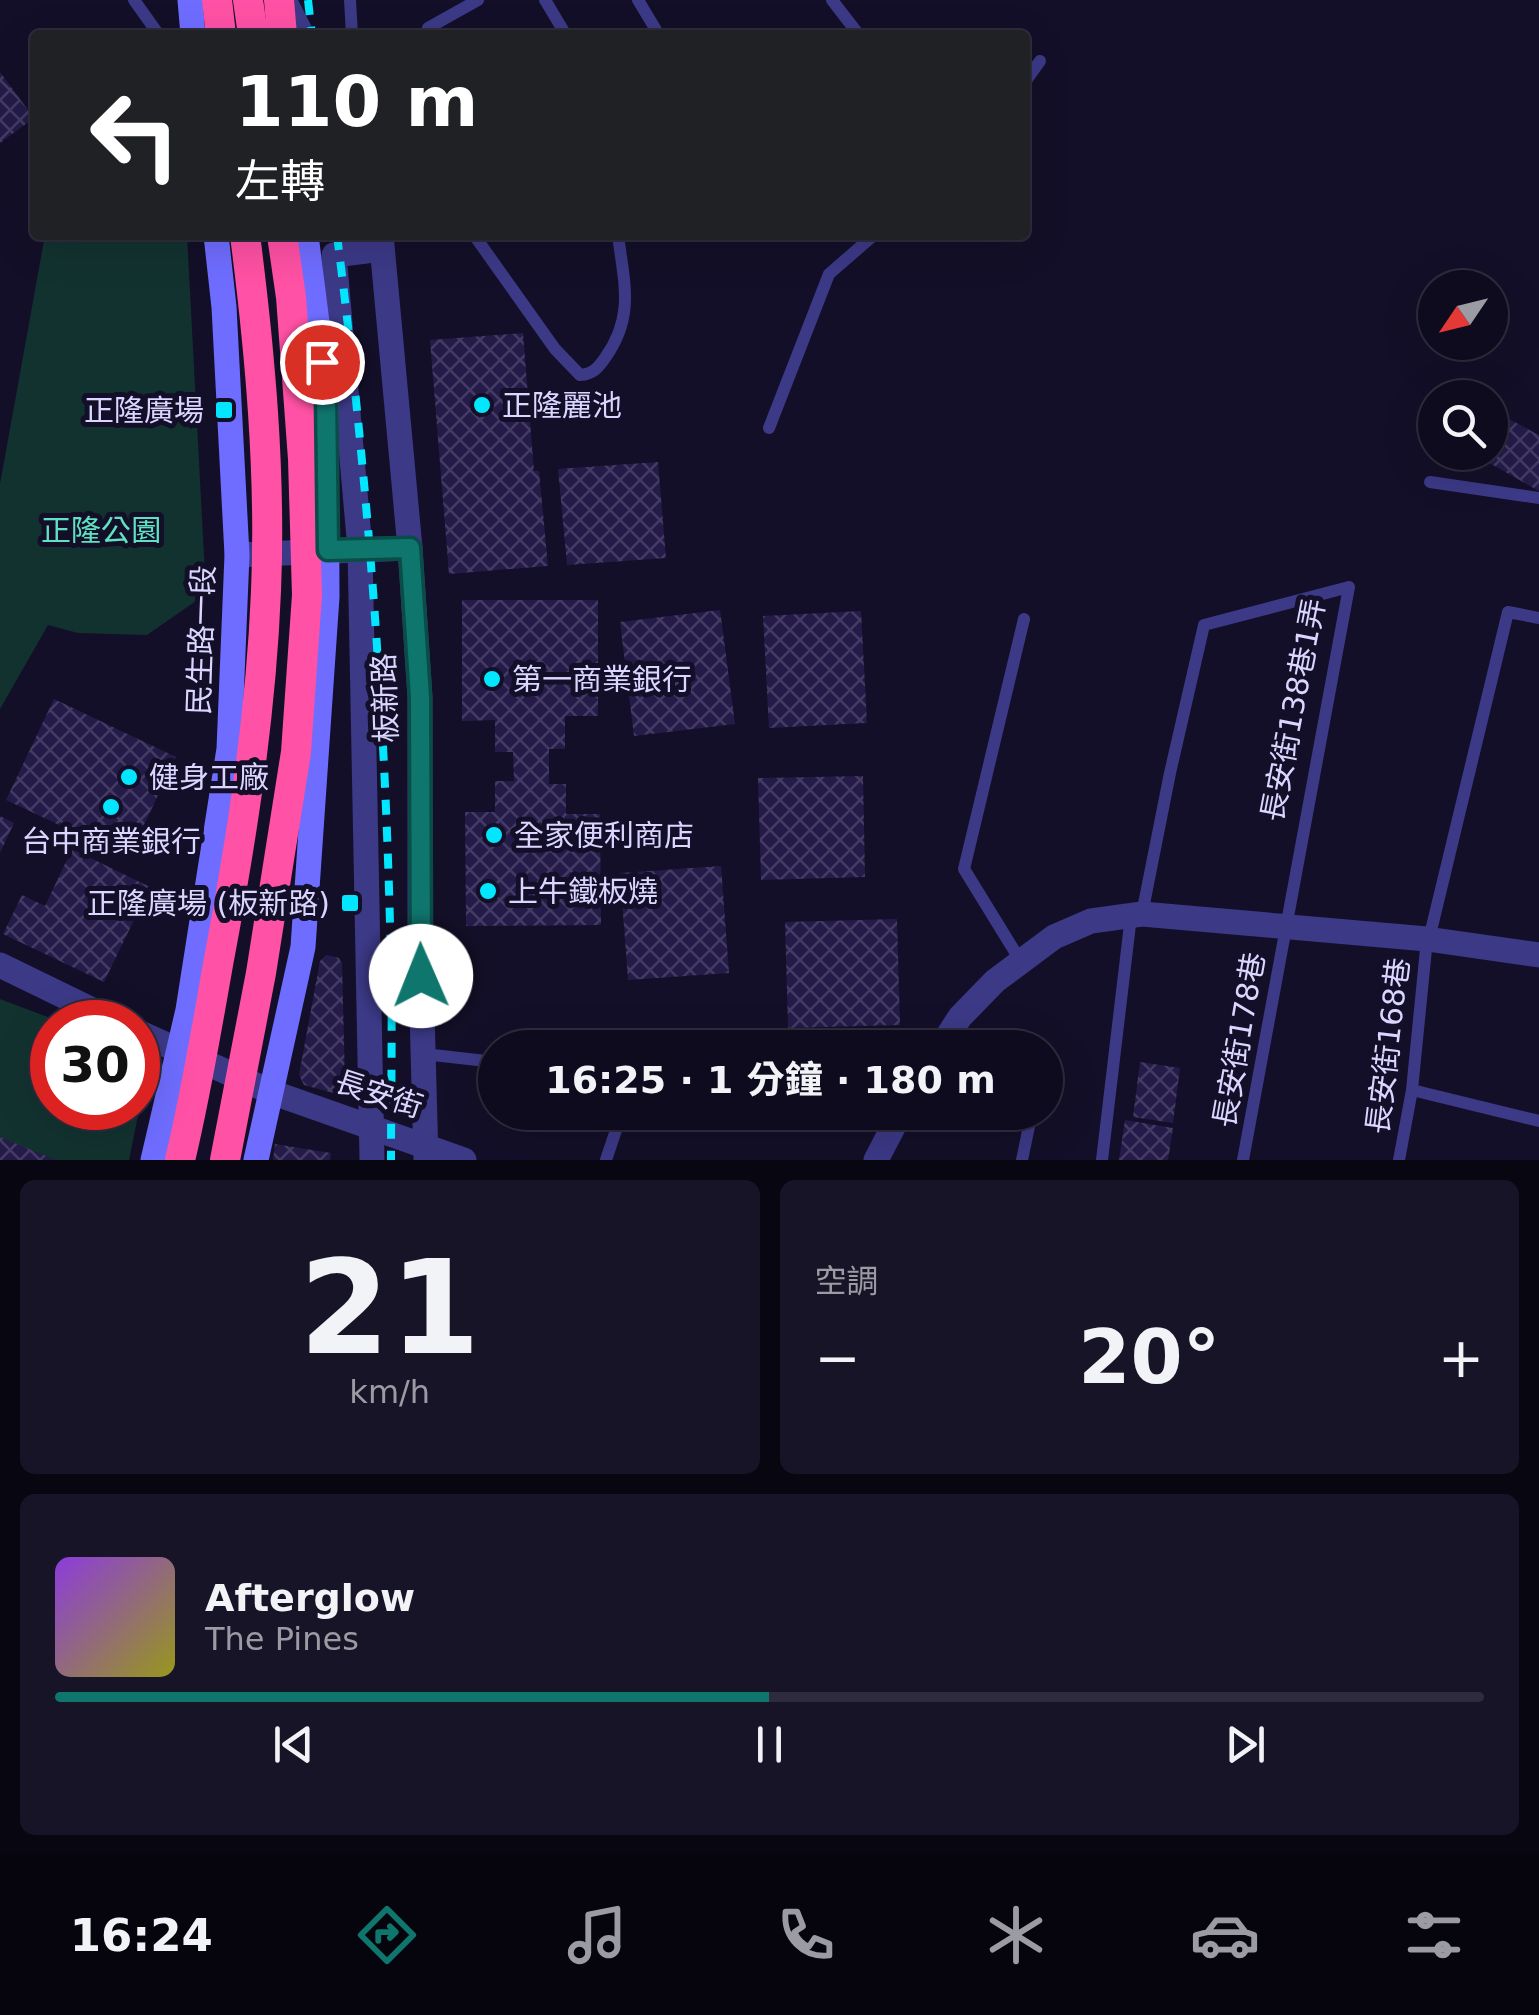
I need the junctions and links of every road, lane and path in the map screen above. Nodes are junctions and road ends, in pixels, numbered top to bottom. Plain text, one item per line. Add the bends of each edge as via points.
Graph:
1 (134, 0) edge
2 (190, 0) edge
3 (217, 0) edge
4 (248, 0) edge
5 (280, 0) edge
6 (350, 0) edge
7 (478, 0) edge
8 (545, 0) edge
9 (638, 0) edge
10 (832, 0) edge
11 (155, 30) edge
12 (193, 30) edge
13 (220, 30) edge
14 (252, 30) edge
15 (281, 30) edge
16 (299, 30) edge
17 (352, 30) edge
18 (429, 30) edge
19 (560, 30) edge
20 (656, 30) edge
21 (856, 30) edge
22 (1040, 61) dead end
23 (1030, 75) edge
24 (217, 240) edge
25 (246, 240) edge
26 (286, 240) edge
27 (307, 240) edge
28 (478, 240) edge
29 (618, 240) edge
30 (868, 240) edge
31 (382, 242) edge
32 (769, 428) dead end
33 (1430, 482) dead end
34 (1539, 498) edge
35 (410, 548) junction
36 (360, 549) junction
37 (328, 550) junction
38 (237, 555) junction
39 (1539, 618) edge
40 (1024, 619) dead end
41 (1136, 915) junction
42 (1285, 928) junction
43 (1428, 939) junction
44 (1539, 956) edge
45 (1020, 960) junction
46 (0, 966) edge
47 (71, 1000) edge
48 (952, 1030) edge
49 (160, 1043) edge
50 (179, 1053) junction
51 (424, 1054) junction
52 (478, 1060) edge
53 (1412, 1090) junction
54 (272, 1092) junction
55 (1539, 1121) edge
56 (372, 1127) junction
57 (616, 1130) edge
58 (892, 1130) edge
59 (1028, 1130) edge
60 (426, 1152) edge
61 (153, 1160) edge
62 (180, 1160) edge
63 (225, 1160) edge
64 (256, 1160) edge
65 (372, 1160) edge
66 (464, 1160) edge
67 (606, 1160) edge
68 (876, 1160) edge
69 (1022, 1160) edge
70 (1102, 1160) edge
71 (1243, 1160) edge
72 (1401, 1160) edge

1 - 11 lane
2 - 12 main road
3 - 13 highway
4 - 14 highway
5 - 15 highway
5 - 16 street
6 - 17 lane
7 - 18 lane
8 - 19 lane
9 - 20 lane
10 - 21 lane
22 - 23 lane
24 - 38 main road, 民生路一段
25 - 62 highway, bridge via 256,314 266,590 246,810
26 - 63 highway, bridge via 307,596 296,752
27 - 37 main road via 326,394
28 - 29 lane via 555,349 587,375 619,338 626,315
30 - 32 lane via 829,274
31 - 35 street, 板新路
31 - 36 street, 板新路 via 334,255
33 - 34 lane
35 - 36 street
35 - 51 street, 板新路 via 420,697
36 - 37 street
36 - 56 street, 板新路
37 - 38 street
37 - 54 main road via 303,947
38 - 50 main road, 民生路一段 via 229,749
39 - 43 lane via 1508,612
40 - 45 lane via 964,869
41 - 42 street
41 - 42 lane, 長安街138巷1弄 via 1204,625 1349,588
41 - 45 street via 1091,920
41 - 70 lane
42 - 43 street
42 - 71 lane, 長安街178巷
43 - 44 street
43 - 53 lane, 長安街168巷
45 - 48 street
46 - 47 street
49 - 50 street, 長安街
50 - 54 street, 長安街
50 - 61 main road, 民生路一段
51 - 52 lane
51 - 60 street, 板新路
53 - 55 lane
53 - 72 lane, 長安街168巷
54 - 56 street, 長安街
54 - 64 main road
56 - 60 street, 長安街
56 - 65 street, 板新路
57 - 67 lane
58 - 68 street
59 - 69 lane
60 - 66 street, 長安街

